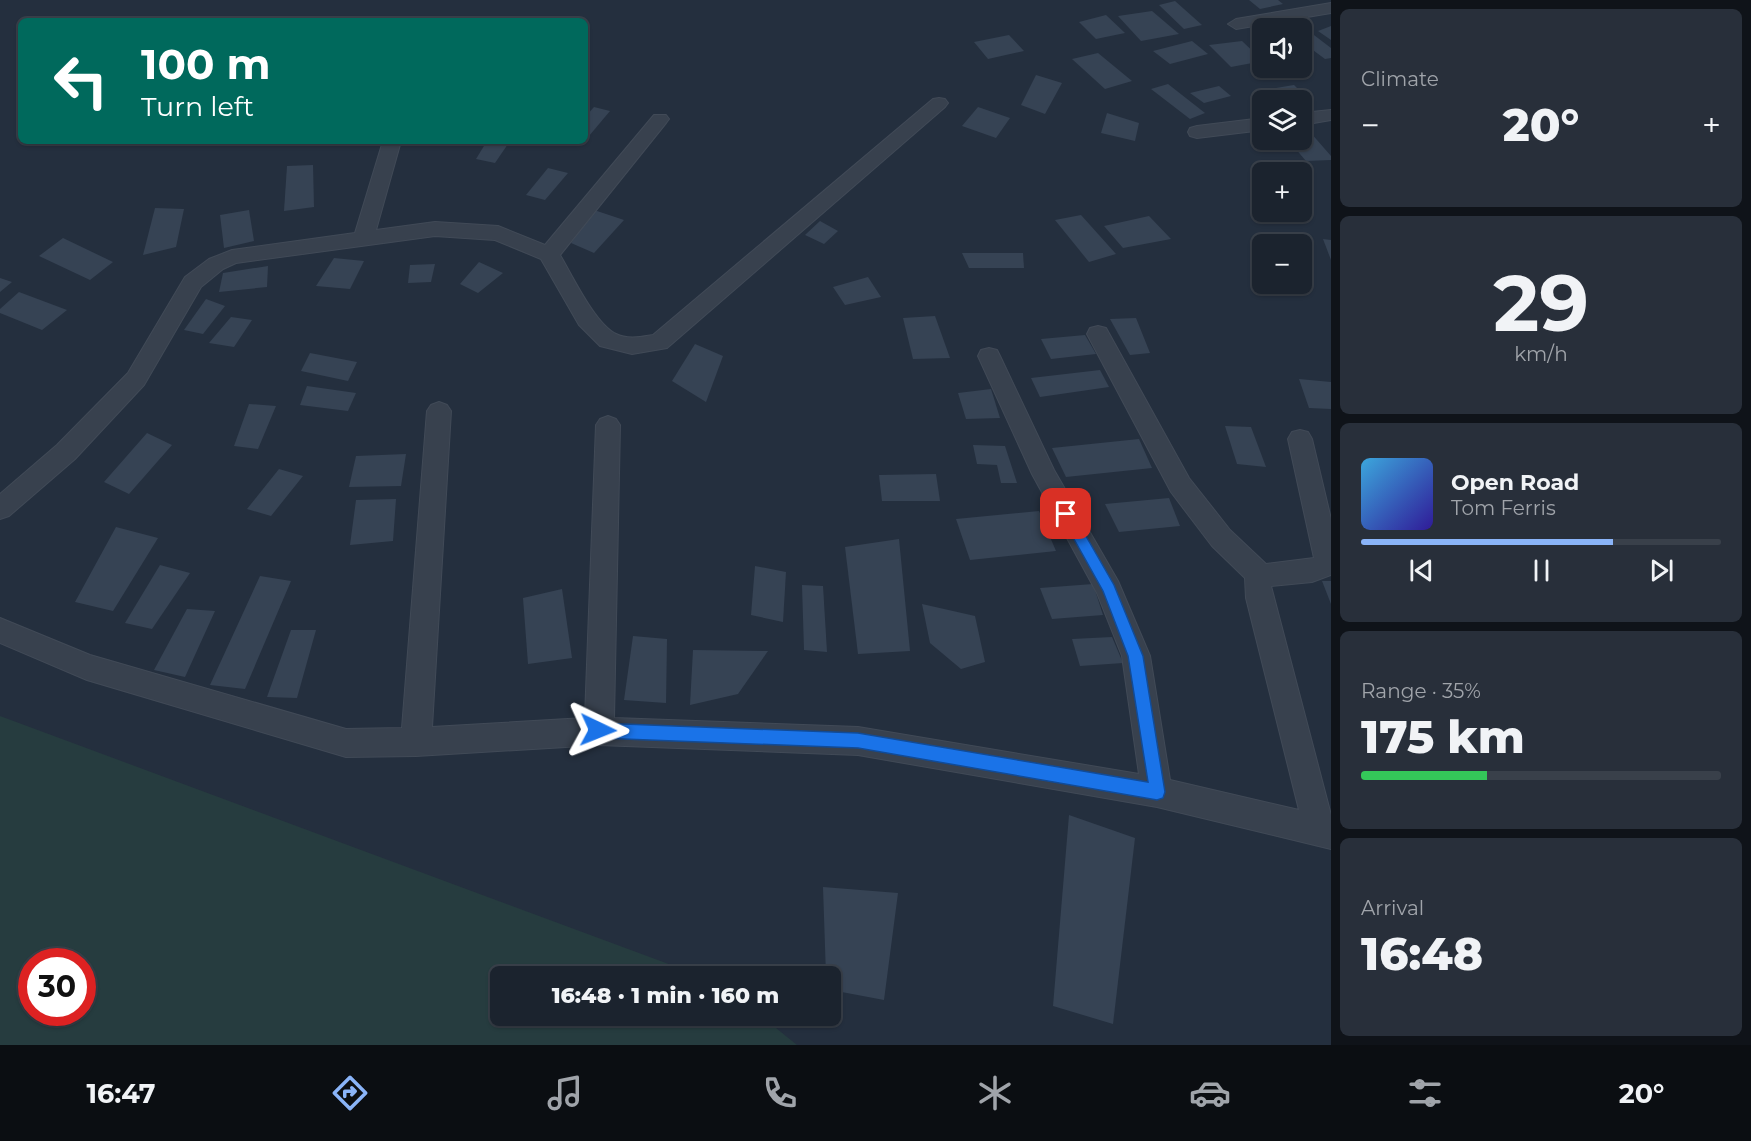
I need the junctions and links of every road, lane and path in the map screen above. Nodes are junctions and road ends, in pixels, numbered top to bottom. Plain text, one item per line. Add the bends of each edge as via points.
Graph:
1 (1331, 8) edge
2 (1236, 24) dead end
3 (939, 103) dead end
4 (1331, 115) edge
5 (1312, 118) edge
6 (660, 119) dead end
7 (1252, 125) edge
8 (1197, 132) dead end
9 (391, 144) edge
10 (364, 238) junction
11 (549, 254) junction
12 (1098, 334) dead end
13 (989, 356) dead end
14 (439, 411) dead end
15 (608, 425) dead end
16 (1300, 440) dead end
17 (0, 509) edge
18 (1262, 577) junction
19 (0, 630) edge
20 (598, 730) junction
21 (416, 742) junction
22 (1157, 792) junction
23 (1325, 831) edge

1 - 2 street
3 - 11 street via 660,342 632,346 608,340 587,319
4 - 5 street
6 - 11 street
7 - 8 street
9 - 10 street
10 - 11 street via 435,229 498,233
10 - 17 street via 232,257 216,264 193,282 136,379 66,452
12 - 18 street via 1180,485 1221,538
13 - 22 street via 1044,474 1109,589 1136,656
14 - 21 street
15 - 20 street
16 - 18 street via 1328,562 1323,568 1302,573
18 - 23 street via 1257,580 1259,598
19 - 21 street via 87,667 346,743
20 - 21 street
20 - 22 street via 858,741
22 - 23 street

